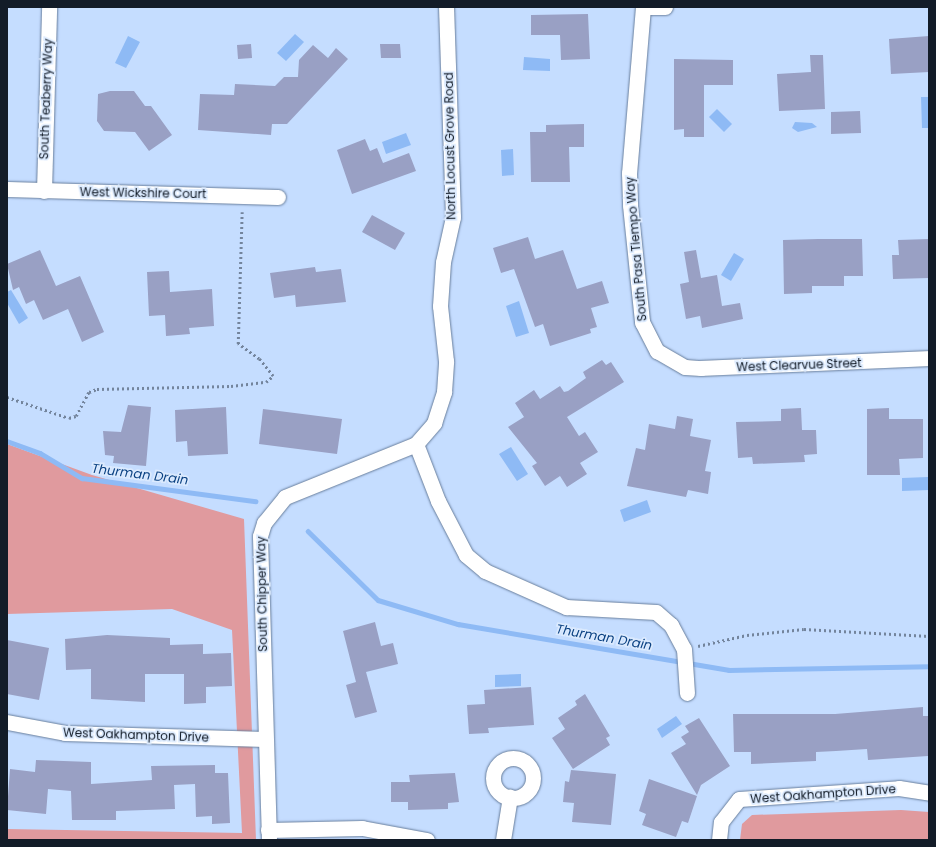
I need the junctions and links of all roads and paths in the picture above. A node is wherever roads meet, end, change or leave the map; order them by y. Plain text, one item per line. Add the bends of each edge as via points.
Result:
1 (49, 7) edge
2 (446, 7) edge
3 (644, 7) edge
4 (665, 7) edge
5 (7, 189) edge
6 (44, 191) junction
7 (278, 197) dead end
8 (242, 212) dead end
9 (929, 358) edge
10 (670, 361) joint
11 (7, 398) edge
12 (416, 444) junction
13 (929, 636) edge
14 (703, 642) dead end
15 (687, 693) dead end
16 (7, 722) edge
17 (265, 739) junction
18 (929, 793) edge
19 (510, 797) dead end
20 (269, 835) edge
21 (427, 840) edge
22 (503, 840) edge
23 (719, 840) edge

1 - 6 street, South Teaberry Way
2 - 12 street, North Locust Grove Road via 453,217 443,262 440,306 446,361 444,392 434,423
3 - 4 street
3 - 10 street, South Pasa Tiempo Way via 629,173 630,205 642,322 648,337
5 - 6 street, West Wickshire Court
6 - 7 street, West Wickshire Court
8 - 11 path via 238,344 259,358 273,376 266,382 231,386 97,390 89,392 76,416 69,418
9 - 10 street, West Clearvue Street via 701,368
12 - 15 street via 438,501 466,555 485,571 566,607 656,612 671,625 684,649
12 - 17 street, South Chipper Way via 285,497 264,523 260,536
13 - 14 path via 836,628
16 - 17 street, West Oakhampton Drive via 65,733
17 - 20 street, South Chipper Way
18 - 23 street, West Oakhampton Drive via 899,788 739,799 721,822
19 - 22 street
20 - 21 street via 362,828

